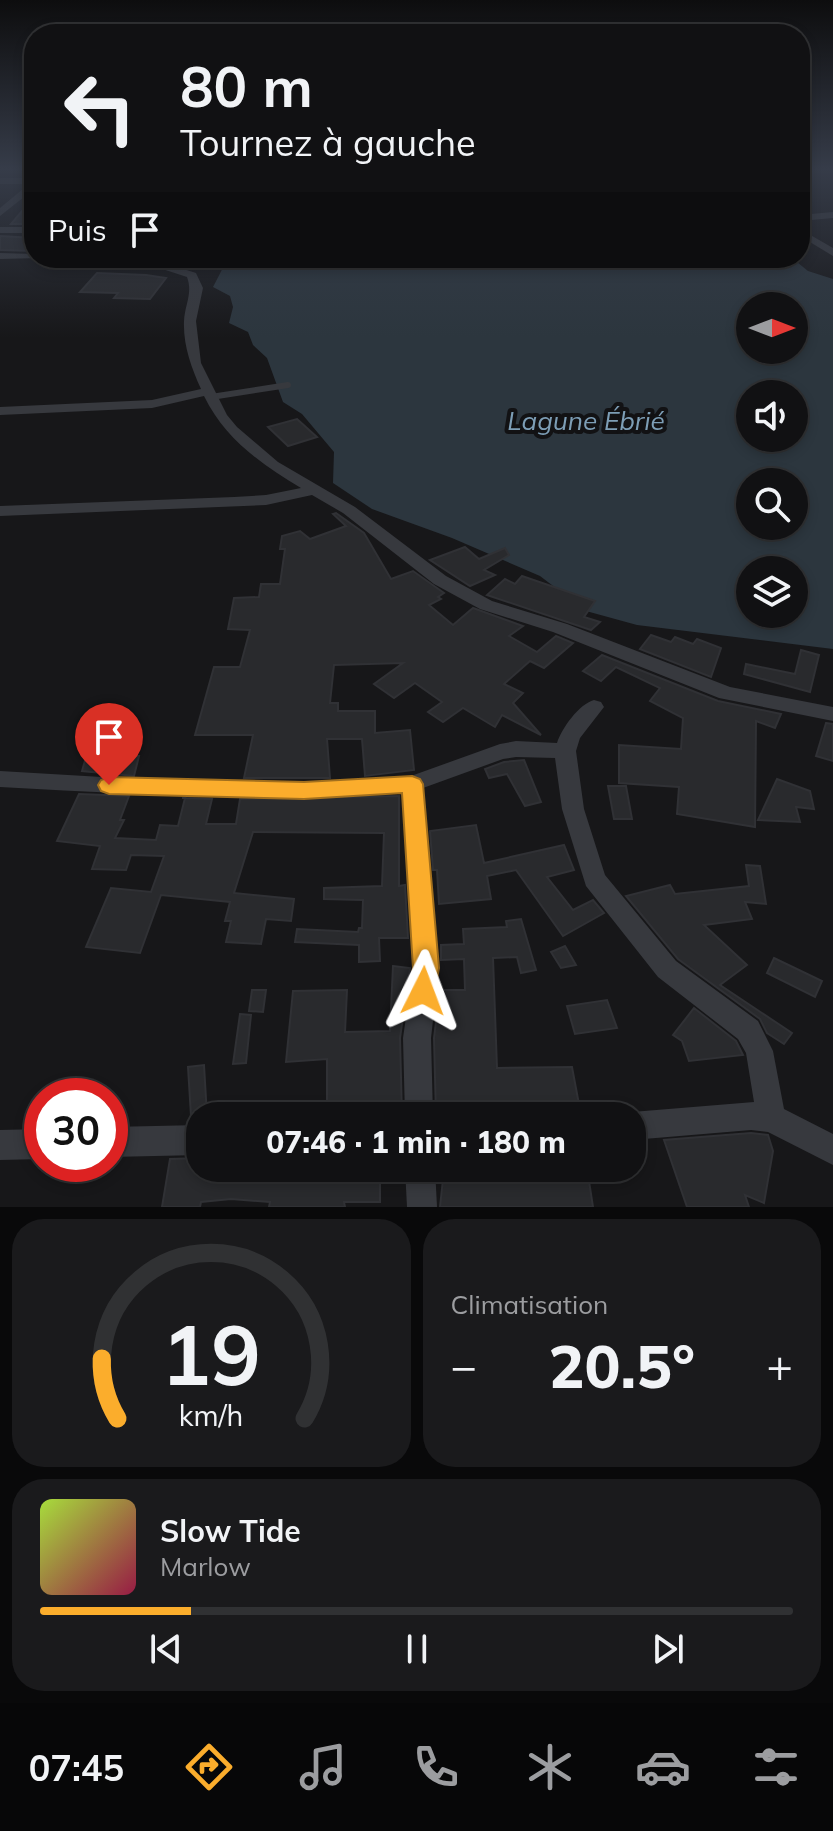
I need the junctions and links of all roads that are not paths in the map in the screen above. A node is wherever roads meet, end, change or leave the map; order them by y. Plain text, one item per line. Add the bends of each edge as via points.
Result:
1 (0, 230) edge
2 (24, 230) edge
3 (810, 238) edge
4 (833, 253) edge
5 (0, 256) edge
6 (24, 257) edge
7 (173, 268) edge
8 (288, 385) dead end
9 (209, 394) junction
10 (0, 411) edge
11 (313, 490) junction
12 (0, 511) edge
13 (594, 707) dead end
14 (833, 714) edge
15 (565, 751) junction
16 (0, 779) edge
17 (412, 784) junction
18 (419, 1102) edge
19 (771, 1118) junction
20 (646, 1125) edge
21 (186, 1140) edge
22 (128, 1142) edge
23 (24, 1144) edge
24 (0, 1145) edge
25 (833, 1150) edge
26 (421, 1182) edge
27 (422, 1207) edge

1 - 2 street
3 - 4 street
5 - 6 street
7 - 9 street via 192,275 197,288 190,334
8 - 9 lane
9 - 10 street via 152,404
9 - 11 street via 246,443
11 - 12 street via 266,500
11 - 14 street via 349,510 440,580 486,605 726,693
13 - 15 street via 570,736
15 - 17 street via 500,752
15 - 19 street via 573,809 594,879 667,969 748,1030 759,1051
16 - 17 street via 304,790
17 - 18 street via 426,968 417,1038
19 - 20 street
19 - 25 street
21 - 22 street
23 - 24 street
26 - 27 street

